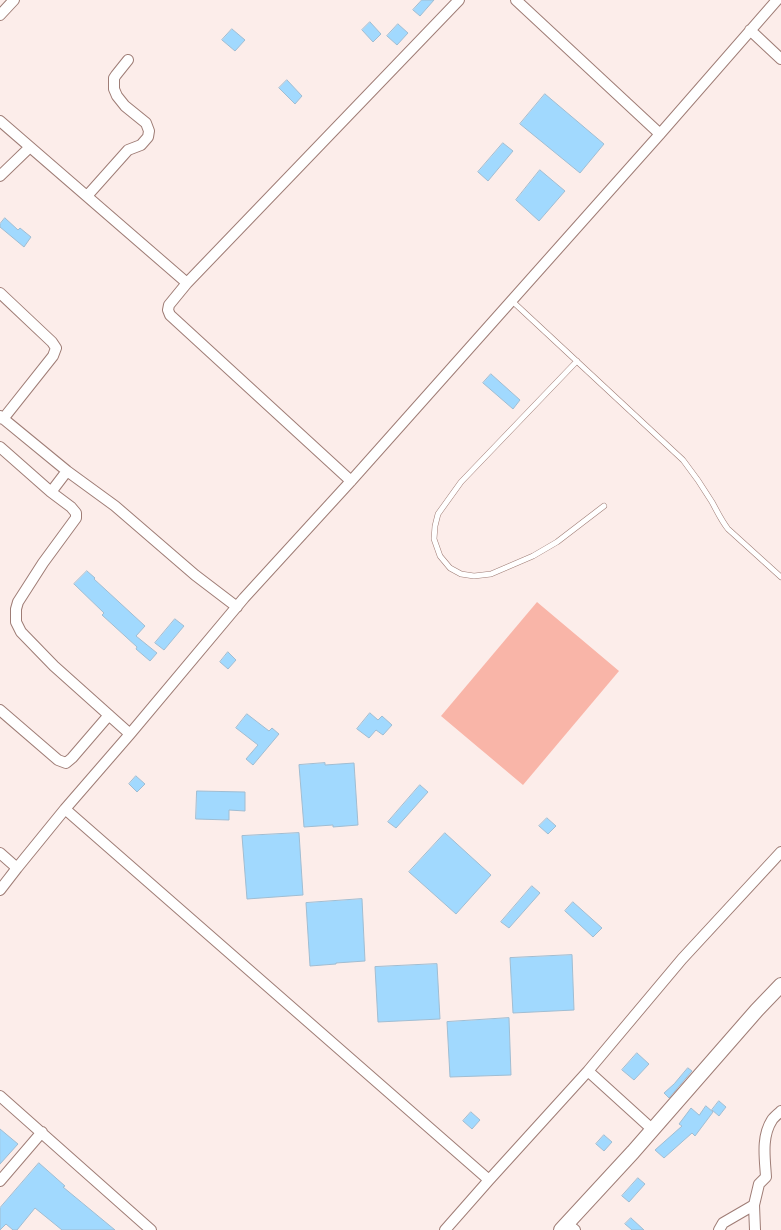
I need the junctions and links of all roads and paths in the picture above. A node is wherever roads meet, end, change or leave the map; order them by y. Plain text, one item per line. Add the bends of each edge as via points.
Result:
1 (14, 0) edge
2 (459, 0) edge
3 (516, 0) edge
4 (777, 0) edge
5 (0, 15) edge
6 (750, 30) junction
7 (781, 59) edge
8 (128, 60) dead end
9 (0, 121) edge
10 (660, 134) junction
11 (30, 146) junction
12 (0, 176) edge
13 (87, 196) junction
14 (187, 283) junction
15 (0, 293) edge
16 (511, 300) junction
17 (577, 361) junction
18 (1, 418) edge
19 (0, 447) edge
20 (67, 471) junction
21 (351, 481) junction
22 (51, 492) junction
23 (604, 506) dead end
24 (781, 577) edge
25 (237, 607) junction
26 (0, 710) edge
27 (109, 715) junction
28 (130, 734) junction
29 (65, 808) junction
30 (781, 852) edge
31 (0, 853) edge
32 (17, 868) junction
33 (2, 885) edge
34 (781, 985) edge
35 (588, 1071) junction
36 (0, 1096) edge
37 (781, 1111) edge
38 (772, 1120) junction
39 (781, 1126) edge
40 (652, 1130) junction
41 (42, 1132) junction
42 (489, 1180) junction
43 (0, 1181) edge
44 (754, 1205) junction
45 (567, 1228) edge
46 (151, 1230) edge
47 (446, 1230) edge
48 (719, 1230) edge
49 (754, 1230) edge

1 - 5 street
2 - 14 street
3 - 10 street
4 - 6 street
6 - 7 street
6 - 10 street
8 - 13 street via 114,78 114,89 125,106 146,123 148,137 141,144 128,150
9 - 11 street
10 - 16 street
11 - 12 street
11 - 13 street
13 - 14 street
14 - 21 street via 169,305 170,315
15 - 18 street via 56,348 53,356
16 - 17 lane
16 - 21 street
17 - 23 lane via 461,482 438,514 434,538 440,556 450,568 461,574 474,576 491,574 533,556 557,542
17 - 24 lane via 683,460 696,476 728,529
18 - 20 street
19 - 22 street
20 - 22 street
20 - 25 street via 115,506 195,575
21 - 25 street
22 - 27 street via 71,507 76,513 76,518 18,602 16,622 21,632 54,666
25 - 28 street
26 - 27 street via 58,760 66,763
27 - 28 street
28 - 29 street
29 - 32 street
29 - 42 street
30 - 35 street via 682,959
31 - 32 street
32 - 33 street
34 - 40 street
35 - 40 street
35 - 42 street
36 - 41 street
37 - 38 street
38 - 39 street
38 - 44 street via 764,1150 766,1177 759,1184
40 - 45 street
41 - 43 street
41 - 46 street
42 - 47 street
44 - 48 street via 723,1223
44 - 49 street

